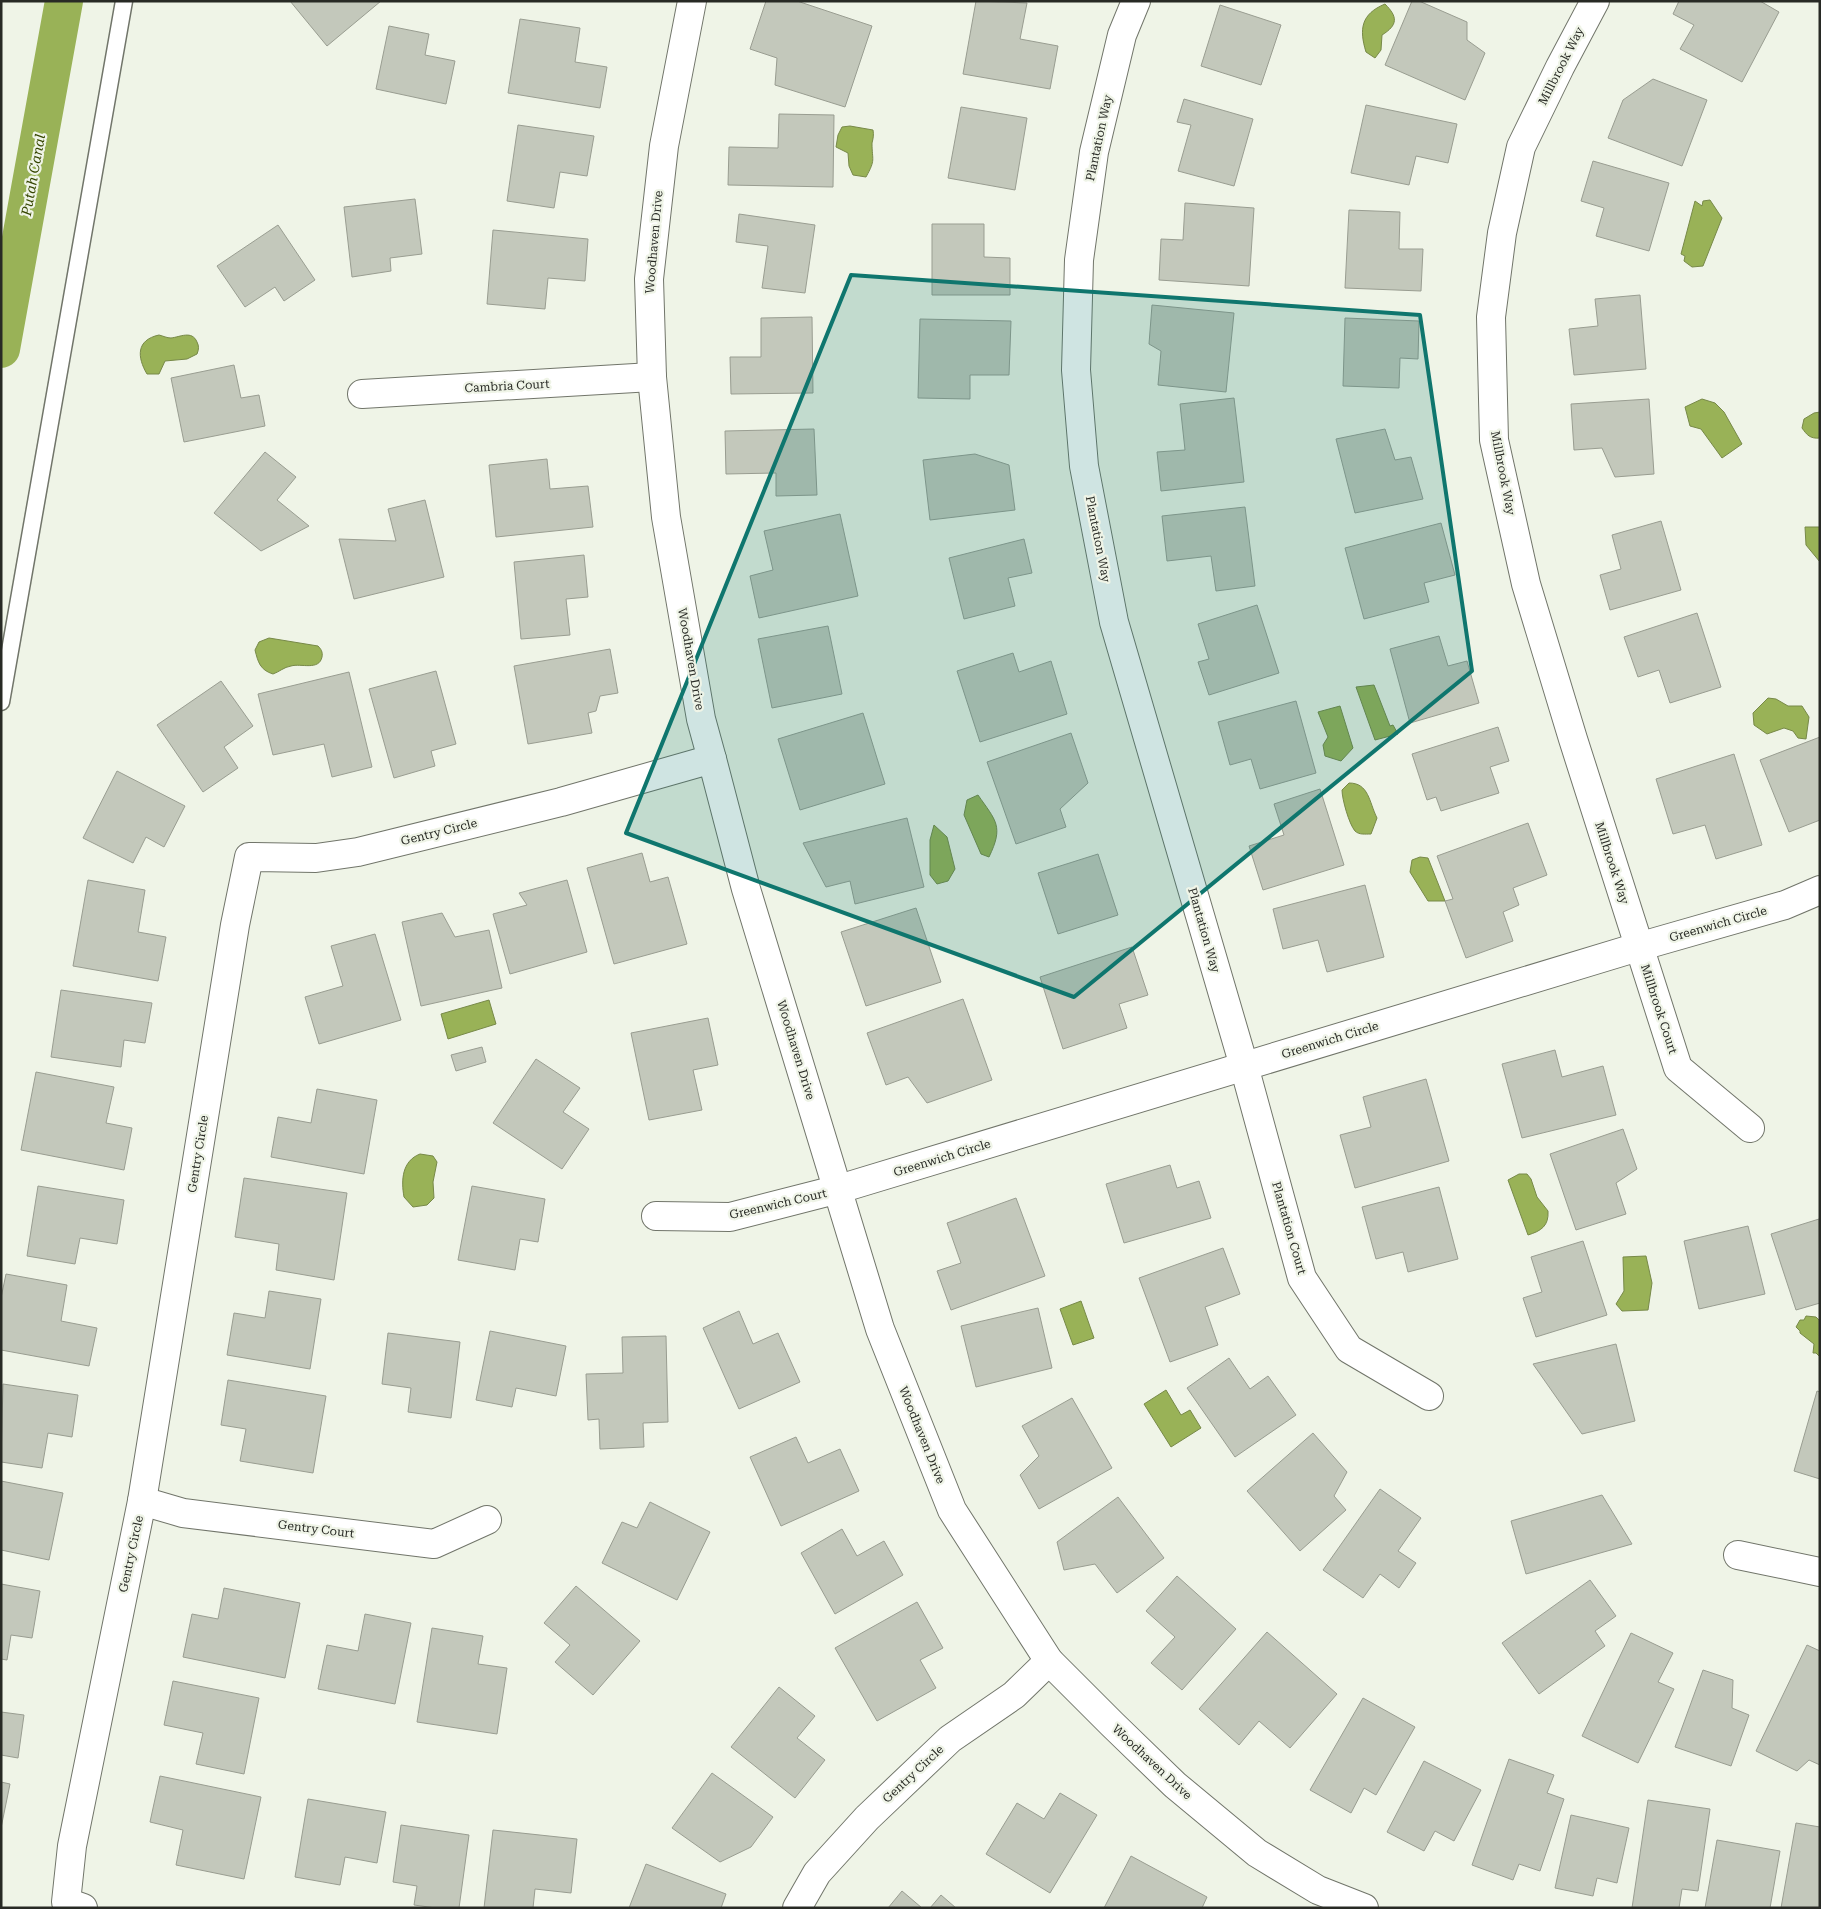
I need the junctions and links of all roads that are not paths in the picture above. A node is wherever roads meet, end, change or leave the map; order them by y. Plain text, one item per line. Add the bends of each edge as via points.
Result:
1 (124, 1) edge
2 (692, 1) edge
3 (1136, 1) edge
4 (1595, 1) edge
5 (652, 377) junction
6 (362, 394) dead end
7 (1, 702) edge
8 (712, 759) junction
9 (1820, 890) edge
10 (1638, 947) junction
11 (1244, 1066) junction
12 (1750, 1128) dead end
13 (839, 1189) junction
14 (656, 1216) dead end
15 (1429, 1396) dead end
16 (142, 1501) junction
17 (487, 1520) dead end
18 (1738, 1555) dead end
19 (1820, 1572) edge
20 (1049, 1660) junction
21 (1313, 1899) edge
22 (83, 1908) edge
23 (797, 1908) edge
24 (1364, 1908) edge

1 - 7 lane
2 - 5 street, Woodhaven Drive via 664,146 649,278
3 - 11 street, Plantation Way via 1122,35 1094,152 1079,260 1076,370 1084,466 1114,622
4 - 10 street, Millbrook Way via 1521,146 1502,233 1492,317 1494,440 1526,584
5 - 6 street, Cambria Court
5 - 8 street, Woodhaven Drive via 666,517 701,719
8 - 13 street, Woodhaven Drive via 746,888
8 - 16 street, Gentry Circle via 561,802 358,852 316,858 249,857
9 - 10 street, Greenwich Circle via 1785,905
10 - 11 street, Greenwich Circle
10 - 12 street, Millbrook Court via 1678,1068
11 - 13 street, Greenwich Circle
11 - 15 street, Plantation Court via 1302,1278 1350,1349
13 - 14 street, Greenwich Court via 730,1216
13 - 20 street, Woodhaven Drive via 880,1329 952,1510
16 - 17 street, Gentry Court via 183,1513 434,1544
16 - 22 street, Gentry Circle via 72,1846 66,1902
18 - 19 street
20 - 21 street, Woodhaven Drive via 1175,1785
20 - 23 street, Gentry Circle via 1014,1695 950,1739 867,1818 817,1873
21 - 24 street, Woodhaven Drive

